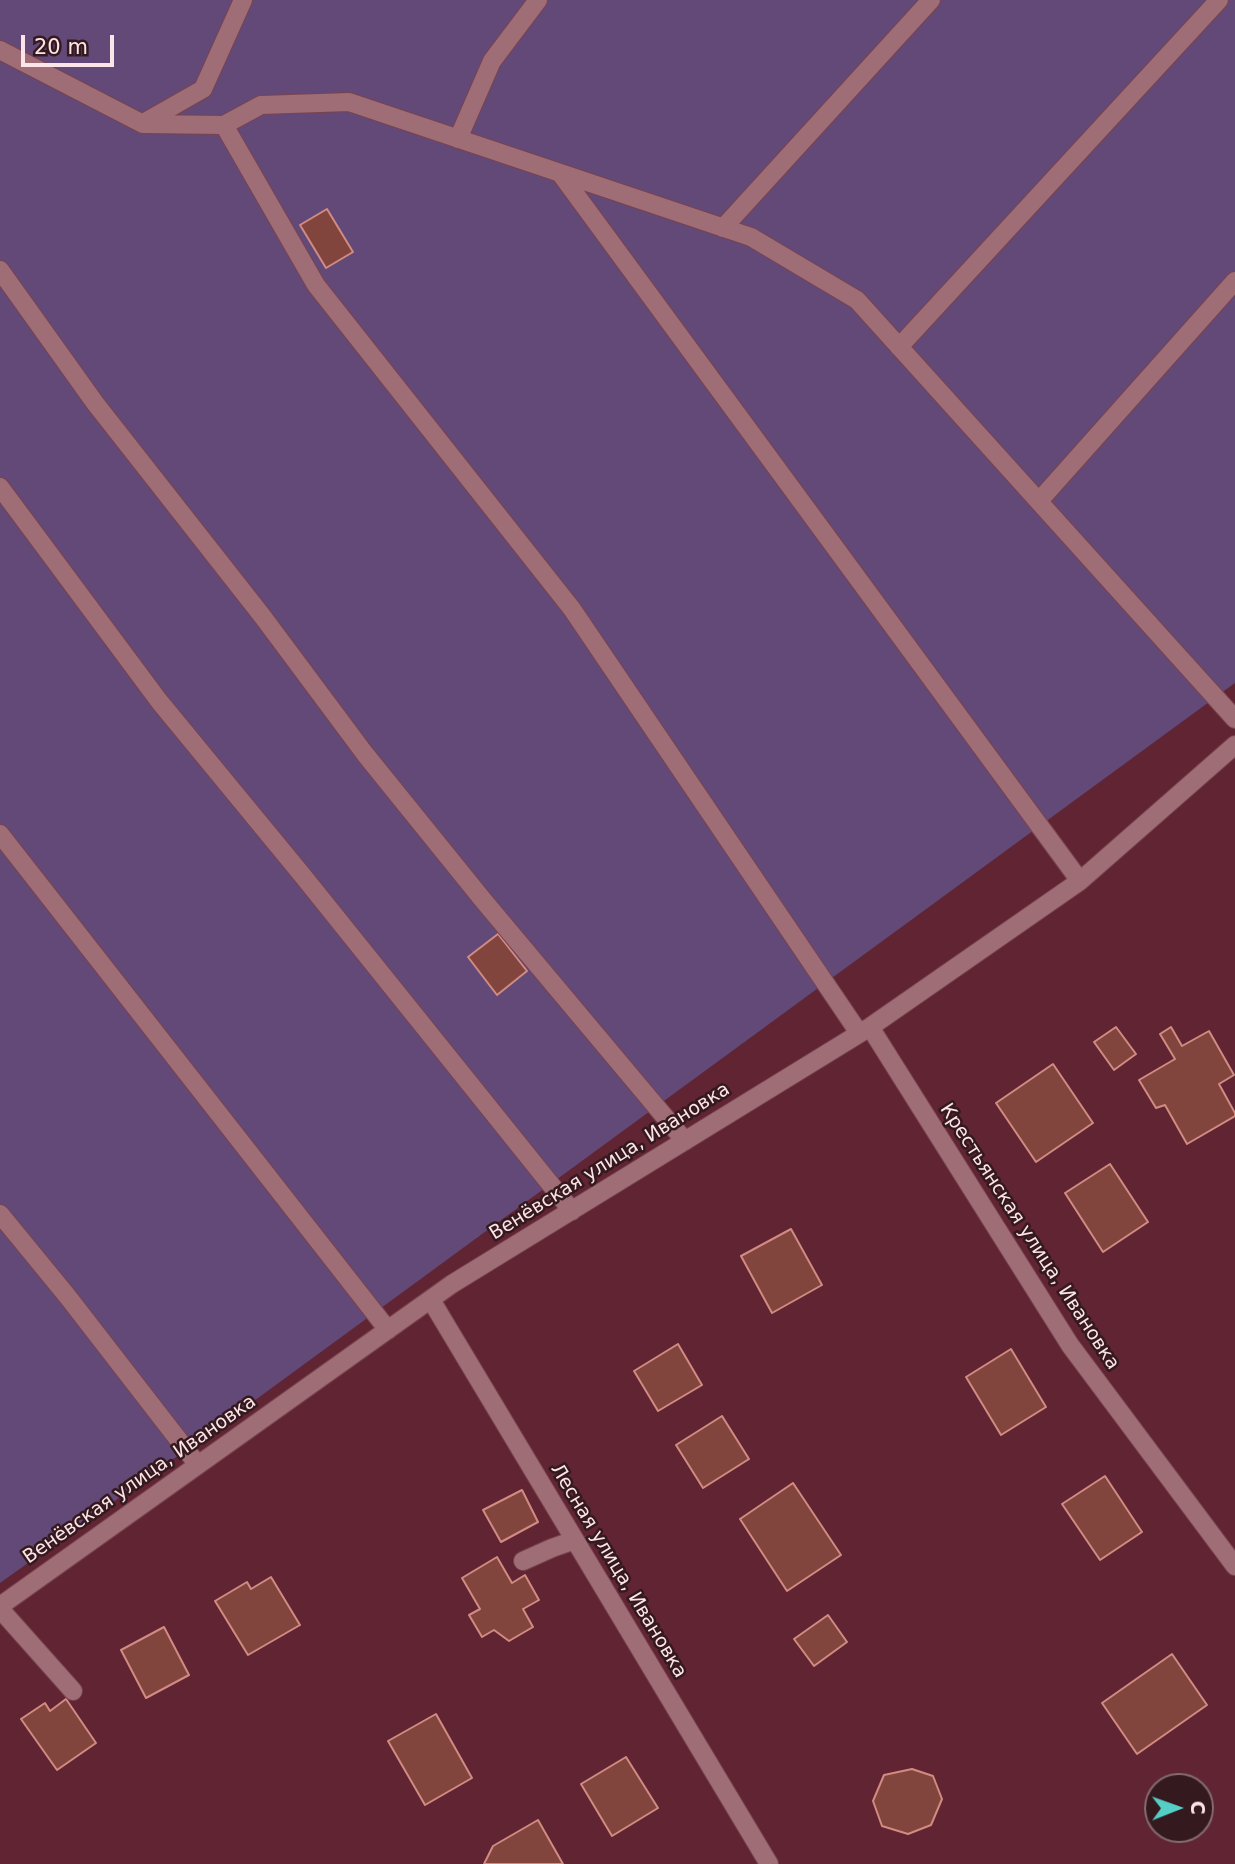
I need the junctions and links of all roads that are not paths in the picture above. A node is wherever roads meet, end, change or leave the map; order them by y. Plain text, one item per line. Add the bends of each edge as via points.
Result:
1 (243, 0) edge
2 (538, 0) edge
3 (931, 0) edge
4 (1219, 0) edge
5 (0, 50) edge
6 (142, 124) junction
7 (224, 125) junction
8 (458, 139) junction
9 (560, 173) junction
10 (723, 228) junction
11 (0, 270) edge
12 (1235, 281) edge
13 (899, 347) junction
14 (0, 487) edge
15 (1039, 501) junction
16 (1235, 719) edge
17 (1235, 745) edge
18 (0, 834) edge
19 (1080, 881) junction
20 (864, 1030) junction
21 (685, 1141) junction
22 (572, 1211) junction
23 (0, 1214) edge
24 (431, 1300) junction
25 (388, 1330) junction
26 (198, 1465) junction
27 (575, 1540) junction
28 (523, 1561) dead end
29 (1235, 1566) edge
30 (0, 1607) edge
31 (73, 1690) dead end
32 (763, 1862) edge

1 - 6 street via 203,89
2 - 8 street via 492,61
3 - 10 street
4 - 13 street
5 - 6 street
6 - 7 street
7 - 8 street via 261,105 349,102
7 - 20 street, Крестьянская улица, Ивановка via 316,285 572,609
8 - 9 street
9 - 10 street
9 - 19 street
10 - 13 street via 751,237 858,300
11 - 21 street via 95,403 365,754
12 - 15 street
13 - 15 street
14 - 22 street via 159,701
15 - 16 street
17 - 19 street, Венёвская улица, Ивановка
18 - 25 street
19 - 20 street, Венёвская улица, Ивановка
20 - 21 street, Венёвская улица, Ивановка
20 - 29 street, Крестьянская улица, Ивановка via 1070,1345
21 - 22 street, Венёвская улица, Ивановка
22 - 24 street, Венёвская улица, Ивановка
23 - 26 street
24 - 25 street, Венёвская улица, Ивановка
24 - 27 street, Лесная улица, Ивановка
25 - 26 street, Венёвская улица, Ивановка
26 - 30 street, Венёвская улица, Ивановка
27 - 28 street
27 - 32 street, Лесная улица, Ивановка
30 - 31 street

